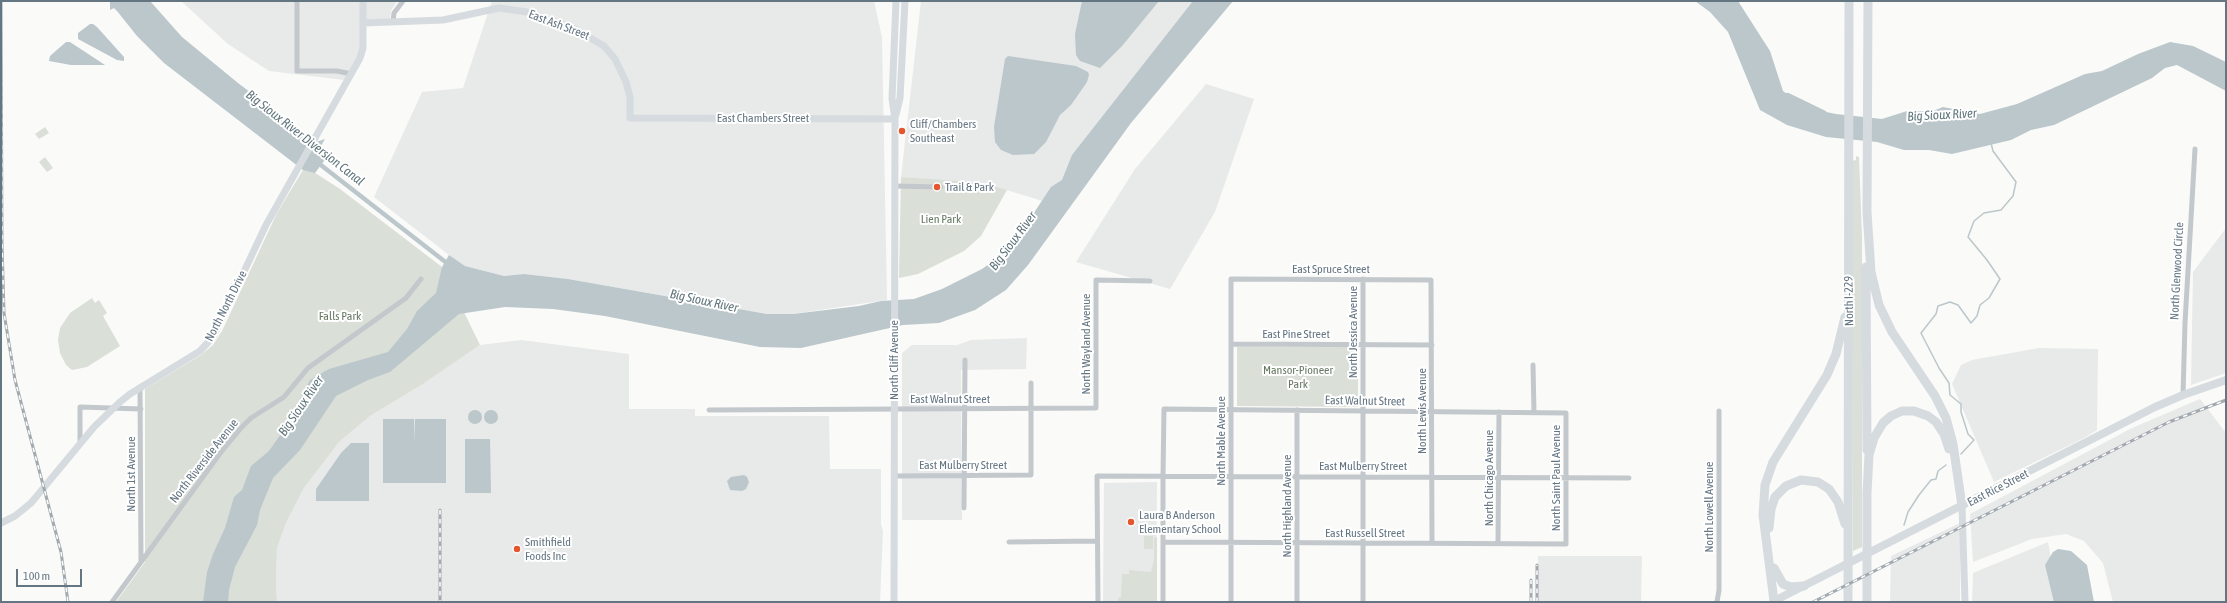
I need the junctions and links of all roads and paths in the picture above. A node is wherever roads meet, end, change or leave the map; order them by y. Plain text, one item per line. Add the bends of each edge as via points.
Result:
1 (297, 1) edge
2 (363, 1) edge
3 (403, 1) edge
4 (896, 1) edge
5 (905, 1) edge
6 (1849, 1) edge
7 (1868, 1) edge
8 (393, 22) junction
9 (363, 23) junction
10 (352, 74) junction
11 (630, 118) joint
12 (895, 119) junction
13 (2195, 149) dead end
14 (895, 186) junction
15 (941, 187) dead end
16 (1867, 212) junction
17 (1848, 264) junction
18 (421, 279) dead end
19 (1231, 279) joint
20 (1363, 279) junction
21 (1431, 280) joint
22 (1150, 281) dead end
23 (1231, 344) junction
24 (1364, 344) junction
25 (1432, 345) junction
26 (965, 360) dead end
27 (1533, 365) dead end
28 (2226, 380) edge
29 (1031, 383) dead end
30 (140, 388) junction
31 (2183, 395) junction
32 (113, 408) junction
33 (1096, 408) joint
34 (141, 409) junction
35 (894, 409) junction
36 (965, 409) junction
37 (1031, 409) junction
38 (1231, 409) junction
39 (709, 410) dead end
40 (1297, 410) junction
41 (1364, 411) junction
42 (1432, 411) junction
43 (1719, 411) dead end
44 (1499, 412) junction
45 (1534, 413) junction
46 (1566, 413) joint
47 (80, 444) junction
48 (964, 475) junction
49 (895, 476) junction
50 (1163, 476) junction
51 (1364, 476) junction
52 (1432, 476) junction
53 (1231, 477) junction
54 (1297, 477) junction
55 (1499, 478) junction
56 (1566, 478) junction
57 (1629, 478) dead end
58 (1867, 493) junction
59 (1962, 506) junction
60 (964, 508) dead end
61 (1, 523) edge
62 (1097, 541) junction
63 (1849, 541) junction
64 (1009, 542) dead end
65 (1164, 542) junction
66 (1230, 542) junction
67 (1297, 542) junction
68 (1363, 543) junction
69 (1432, 543) junction
70 (1498, 543) junction
71 (1566, 544) joint
72 (141, 561) junction
73 (1774, 568) junction
74 (1804, 586) junction
75 (1867, 598) edge
76 (1775, 601) edge
77 (112, 602) edge
78 (894, 602) edge
79 (1098, 602) edge
80 (1163, 602) edge
81 (1231, 602) edge
82 (1297, 602) edge
83 (1363, 602) edge
84 (1718, 602) edge
85 (1848, 602) edge
86 (1965, 602) edge

1 - 10 street via 297,70
2 - 9 main road, North North Drive
3 - 8 street via 394,13
4 - 12 main road, North Cliff Avenue via 892,99
5 - 12 main road, North Cliff Avenue via 900,98
6 - 17 highway, North I-229
7 - 16 highway
8 - 9 main road, East Ash Street
8 - 11 main road, East Ash Street via 443,20 485,10 506,9 527,12 575,29 597,40 615,59 626,82
9 - 10 main road, North North Drive via 362,53
10 - 30 main road, North North Drive via 266,224 213,337 200,351
11 - 12 main road, East Chambers Street
12 - 14 main road, North Cliff Avenue
13 - 31 street, North Glenwood Circle via 2184,323
14 - 15 street
14 - 35 main road, North Cliff Avenue
16 - 58 highway, North I-229
16 - 59 highway via 1871,272 1879,305 1900,346 1935,396 1946,418 1953,444
17 - 63 highway, North I-229
17 - 76 highway via 1846,311 1836,354 1822,385 1773,462 1765,485 1764,522
18 - 72 street, North Riverside Avenue via 406,298 308,368 279,402 251,418 221,452
19 - 20 street, East Spruce Street
19 - 23 street, North Mable Avenue
20 - 21 street, East Spruce Street
20 - 24 street, North Jessica Avenue
21 - 25 street, North Lewis Avenue
22 - 33 street, North Wayland Avenue via 1096,280
23 - 24 street, East Pine Street
23 - 38 street, North Mable Avenue
24 - 25 street, East Pine Street
24 - 41 street, North Jessica Avenue
25 - 42 street, North Lewis Avenue
26 - 36 street
27 - 45 street
28 - 31 main road, East Rice Street
29 - 37 street
30 - 32 main road, North North Drive
30 - 34 street, North 1st Avenue
31 - 59 main road, East Rice Street via 2154,407
32 - 34 street
32 - 47 main road, North North Drive
32 - 47 street via 80,407
33 - 37 street, East Walnut Street
34 - 72 street, North 1st Avenue
35 - 36 street, East Walnut Street
35 - 39 street, East Walnut Street
35 - 49 main road, North Cliff Avenue
36 - 37 street, East Walnut Street
36 - 48 street
37 - 48 street, East Mulberry Street via 1031,475
38 - 40 street, East Walnut Street
38 - 50 street, East Walnut Street via 1164,409
38 - 53 street, North Mable Avenue
40 - 41 street, East Walnut Street
40 - 54 street, North Highland Avenue
41 - 42 street, East Walnut Street
41 - 51 street, North Jessica Avenue
42 - 44 street, East Walnut Street
42 - 52 street, North Lewis Avenue
43 - 84 street, North Lowell Avenue
44 - 45 street, East Walnut Street
44 - 55 street, North Chicago Avenue
45 - 46 street, East Walnut Street
46 - 56 street, North Saint Paul Avenue
47 - 61 main road, North North Drive via 31,504
48 - 49 street, East Mulberry Street
48 - 60 street
49 - 78 main road, North Cliff Avenue
50 - 53 street, East Mulberry Street
50 - 62 street, East Mulberry Street via 1098,476
50 - 65 street
51 - 52 street, East Mulberry Street
51 - 54 street, East Mulberry Street
51 - 68 street, North Jessica Avenue
52 - 55 street, East Mulberry Street
52 - 69 street, North Lewis Avenue
53 - 54 street, East Mulberry Street
53 - 66 street, North Mable Avenue
54 - 67 street, North Highland Avenue
55 - 56 street, East Mulberry Street
55 - 70 street, North Chicago Avenue
56 - 57 street, East Mulberry Street
56 - 71 street, North Saint Paul Avenue
58 - 59 highway via 1870,450 1879,428 1894,414 1914,410 1933,419 1944,434 1950,451 1955,490
58 - 75 highway
59 - 74 main road, East Rice Street
59 - 86 main road
62 - 64 street
62 - 79 street
63 - 73 highway via 1842,511 1829,489 1818,482 1796,482 1780,492 1771,509 1769,526
63 - 85 highway, North I-229
65 - 66 street, East Russell Street
65 - 80 street
66 - 67 street, East Russell Street
66 - 81 street, North Mable Avenue
67 - 68 street, East Russell Street
67 - 82 street, North Highland Avenue
68 - 69 street, East Russell Street
68 - 83 street, North Jessica Avenue
69 - 70 street, East Russell Street
70 - 71 street, East Russell Street
72 - 77 street, North Riverside Avenue
73 - 74 highway via 1783,584 1791,587
73 - 76 highway
74 - 76 main road, East Rice Street

